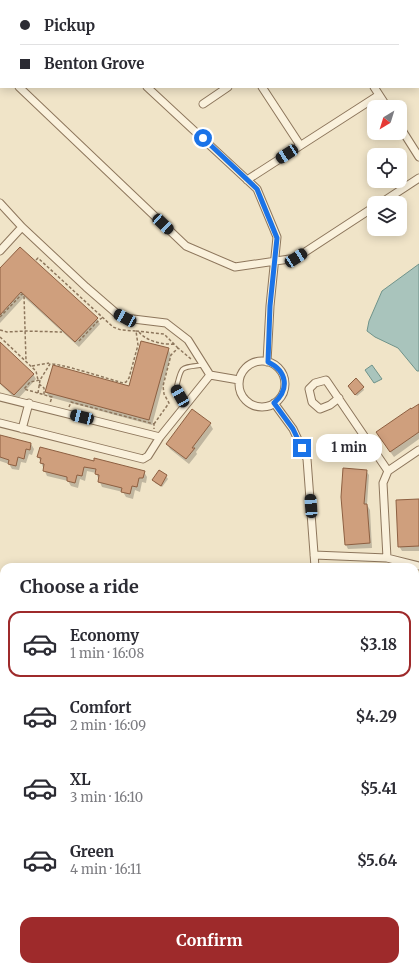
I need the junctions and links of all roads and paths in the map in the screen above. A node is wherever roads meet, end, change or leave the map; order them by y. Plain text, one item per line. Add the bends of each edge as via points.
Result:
1 (19, 88) edge
2 (148, 88) edge
3 (227, 88) edge
4 (263, 88) edge
5 (375, 88) edge
6 (379, 95) junction
7 (382, 100) edge
8 (203, 104) dead end
9 (407, 138) edge
10 (300, 145) junction
11 (419, 156) edge
12 (419, 178) edge
13 (247, 180) junction
14 (392, 196) edge
15 (0, 204) edge
16 (367, 212) edge
17 (22, 227) junction
18 (1, 248) edge
19 (36, 260) dead end
20 (274, 261) junction
21 (0, 317) edge
22 (102, 318) junction
23 (0, 330) edge
24 (25, 331) junction
25 (62, 332) dead end
26 (137, 332) junction
27 (0, 337) edge
28 (78, 341) dead end
29 (174, 344) junction
30 (178, 348) junction
31 (26, 361) junction
32 (268, 362) junction
33 (51, 363) junction
34 (203, 365) junction
35 (31, 366) junction
36 (194, 366) junction
37 (210, 375) junction
38 (39, 380) junction
39 (239, 380) junction
40 (39, 384) junction
41 (38, 393) junction
42 (44, 394) junction
43 (0, 397) edge
44 (339, 398) junction
45 (188, 402) junction
46 (29, 403) junction
47 (274, 403) junction
48 (49, 408) junction
49 (67, 413) junction
50 (0, 423) edge
51 (154, 424) junction
52 (22, 429) junction
53 (157, 436) junction
54 (419, 450) edge
55 (388, 471) junction
56 (314, 555) junction
57 (387, 558) junction
58 (315, 563) edge
59 (407, 563) edge

1 - 20 street via 186,246 235,267
2 - 13 street
3 - 8 street
4 - 10 street
5 - 6 street
6 - 7 street
6 - 10 street
9 - 11 street
10 - 13 street
12 - 14 street
13 - 20 street via 257,189 277,238
15 - 17 street
16 - 20 street via 296,258
17 - 18 street
17 - 34 street via 116,313 125,318 166,323 188,340
19 - 22 path via 38,258
20 - 32 street
21 - 24 path via 22,294
22 - 26 path via 117,329
22 - 28 path
23 - 24 path
24 - 25 path
24 - 31 path
26 - 29 path via 147,338
26 - 29 path via 164,334
26 - 33 path via 138,344 126,382
27 - 31 path
29 - 30 path
30 - 36 path via 192,360
30 - 51 path via 171,355 163,386 169,402
31 - 35 path
32 - 39 street via 260,361 246,367
32 - 47 street via 280,370 285,384 280,398
33 - 35 path
33 - 38 path
34 - 36 lane
34 - 37 street
35 - 38 path
36 - 45 lane via 186,366 181,370 176,389
37 - 39 street
37 - 45 street
38 - 40 path
38 - 41 path via 30,382 24,389
39 - 47 street via 242,395 252,405 260,407
40 - 41 path
40 - 42 path via 44,388
41 - 42 path
42 - 48 path via 52,397
43 - 46 street
44 - 44 street via 326,380 315,383 309,389 312,402 320,409
44 - 55 street
45 - 53 street
46 - 48 street
46 - 52 street
47 - 56 street via 293,429 307,458
48 - 49 street
49 - 51 path via 71,402
49 - 53 street
50 - 52 street
51 - 53 path
52 - 53 street via 143,459 148,456
54 - 55 street
55 - 57 street via 383,483
56 - 57 street
56 - 58 street
57 - 59 street

